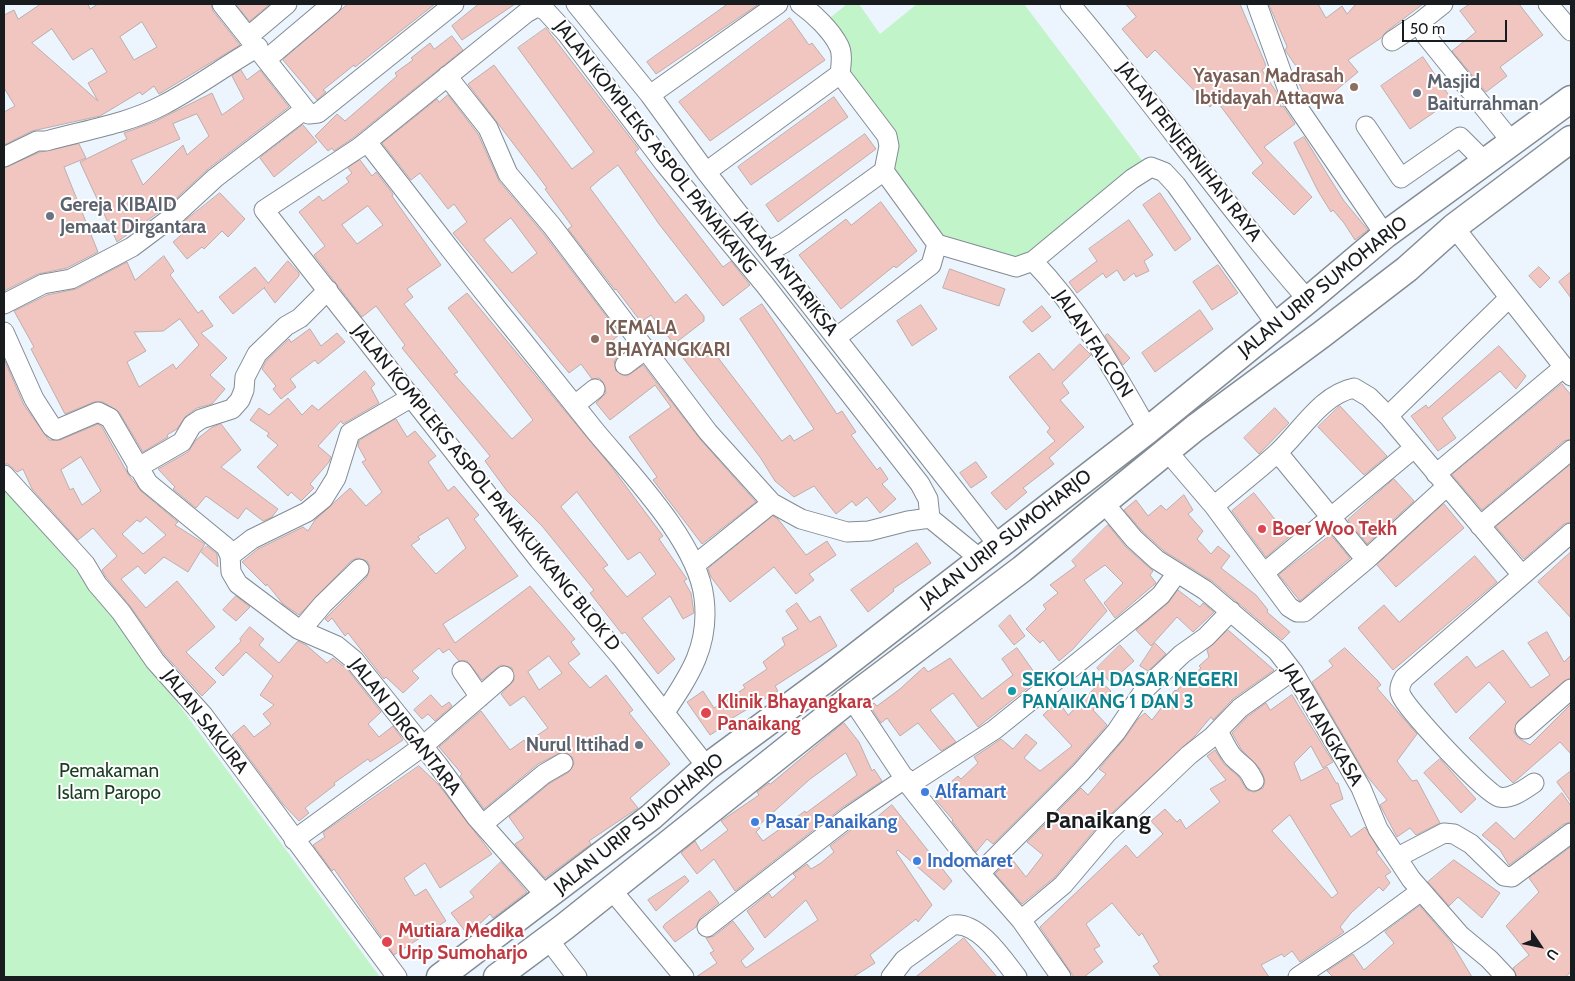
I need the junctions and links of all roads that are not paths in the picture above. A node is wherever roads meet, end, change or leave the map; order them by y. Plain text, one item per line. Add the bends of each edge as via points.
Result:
1 (222, 4) edge
2 (287, 4) edge
3 (332, 4) edge
4 (454, 4) edge
5 (576, 4) edge
6 (778, 4) edge
7 (800, 4) edge
8 (1070, 4) edge
9 (1257, 4) edge
10 (1443, 4) edge
11 (1548, 4) edge
12 (1419, 23) junction
13 (1571, 31) edge
14 (1392, 41) dead end
15 (258, 47) junction
16 (840, 74) junction
17 (447, 76) junction
18 (650, 95) junction
19 (1571, 99) edge
20 (304, 110) junction
21 (1366, 126) dead end
22 (1571, 140) edge
23 (367, 142) junction
24 (1512, 142) junction
25 (4, 157) edge
26 (1485, 162) junction
27 (884, 171) junction
28 (706, 172) junction
29 (1434, 201) junction
30 (264, 210) joint
31 (1454, 227) junction
32 (1385, 235) junction
33 (936, 244) junction
34 (769, 251) junction
35 (1033, 261) junction
36 (328, 290) junction
37 (1508, 299) junction
38 (1308, 300) junction
39 (4, 304) edge
40 (1276, 324) junction
41 (4, 332) edge
42 (837, 337) junction
43 (646, 349) junction
44 (625, 365) dead end
45 (1568, 372) edge
46 (595, 389) dead end
47 (412, 398) junction
48 (575, 405) junction
49 (1388, 416) junction
50 (1148, 430) junction
51 (1414, 448) junction
52 (1571, 450) edge
53 (1167, 451) junction
54 (1278, 453) junction
55 (137, 468) junction
56 (4, 475) edge
57 (1441, 480) junction
58 (772, 503) junction
59 (1104, 503) junction
60 (1214, 506) junction
61 (930, 518) junction
62 (1331, 518) junction
63 (1480, 526) junction
64 (1571, 533) edge
65 (989, 552) junction
66 (230, 556) junction
67 (1366, 560) junction
68 (696, 564) junction
69 (359, 569) dead end
70 (1177, 573) junction
71 (1264, 573) junction
72 (1522, 575) junction
73 (1231, 611) junction
74 (301, 630) junction
75 (462, 671) dead end
76 (1292, 671) junction
77 (504, 676) dead end
78 (1571, 689) edge
79 (480, 697) junction
80 (851, 698) junction
81 (665, 712) junction
82 (1525, 730) dead end
83 (1218, 731) junction
84 (423, 746) junction
85 (563, 763) dead end
86 (707, 767) junction
87 (907, 782) junction
88 (1254, 782) dead end
89 (1534, 783) dead end
90 (483, 824) junction
91 (1571, 832) edge
92 (294, 840) junction
93 (1398, 857) junction
94 (981, 872) junction
95 (610, 888) junction
96 (1421, 891) junction
97 (548, 897) junction
98 (1021, 920) junction
99 (707, 927) dead end
100 (548, 939) junction
101 (397, 977) edge
102 (440, 977) edge
103 (497, 977) edge
104 (576, 977) edge
105 (684, 977) edge
106 (891, 977) edge
107 (1017, 977) edge
108 (1061, 977) edge
109 (1298, 977) edge
110 (1506, 977) edge

1 - 15 street
2 - 15 street
3 - 15 street
4 - 20 street via 318,113 309,114
5 - 18 street, JALAN ANTARIKSA
6 - 18 street
7 - 16 street via 812,12 839,46 842,59
8 - 38 street, JALAN PENJERNIHAN RAYA via 1112,53 1267,254
9 - 32 street via 1290,96
10 - 12 street
11 - 13 street
12 - 14 street
12 - 24 street
15 - 20 street
15 - 25 street via 164,105 135,118 37,141
16 - 27 street via 887,136 889,146
16 - 28 street
17 - 23 street, JALAN KOMPLEKS ASPOL PANAIKANG
17 - 43 street via 488,128 508,174
17 - 61 street, JALAN KOMPLEKS ASPOL PANAIKANG via 526,13 537,7 545,10 920,484 928,499
18 - 28 street, JALAN ANTARIKSA
19 - 24 highway, JALAN URIP SUMOHARJO
20 - 39 street via 132,247 71,279 44,284
21 - 26 street via 1401,178 1460,137
22 - 31 highway, JALAN URIP SUMOHARJO
23 - 30 street, JALAN KOMPLEKS ASPOL PANAIKANG
23 - 48 street
24 - 26 highway, JALAN URIP SUMOHARJO
26 - 29 highway, JALAN URIP SUMOHARJO
27 - 33 street
27 - 34 street
28 - 34 street, JALAN ANTARIKSA
29 - 31 highway
29 - 32 highway, JALAN URIP SUMOHARJO
30 - 36 street, JALAN KOMPLEKS ASPOL PANAKUKKANG BLOK D
31 - 37 street
31 - 53 highway, JALAN URIP SUMOHARJO via 1392,281
32 - 38 highway, JALAN URIP SUMOHARJO
33 - 35 street via 1016,267
33 - 42 street via 931,266
34 - 42 street, JALAN ANTARIKSA
35 - 40 street via 1151,167 1164,172 1176,185
35 - 50 street, JALAN FALCON via 1072,306
36 - 47 street, JALAN KOMPLEKS ASPOL PANAKUKKANG BLOK D
36 - 55 street via 257,354 245,377 240,400 232,409 201,419 192,425 182,442
37 - 45 street
37 - 49 street
38 - 40 highway, JALAN URIP SUMOHARJO
40 - 50 highway, JALAN URIP SUMOHARJO
41 - 55 street, JALAN DIRGANTARA via 34,399 52,427 63,429 92,413 104,414 110,418
42 - 65 street, JALAN ANTARIKSA
43 - 44 street
43 - 58 street via 708,432
45 - 57 street
46 - 48 street
47 - 66 street via 350,433 336,478 316,505 271,528
47 - 81 street, JALAN KOMPLEKS ASPOL PANAKUKKANG BLOK D via 539,560
48 - 68 street via 684,543
49 - 51 street
49 - 54 street via 1369,397 1354,388 1341,391
50 - 53 highway
50 - 65 highway, JALAN URIP SUMOHARJO
51 - 57 street
51 - 62 street
52 - 63 street
53 - 59 highway, JALAN URIP SUMOHARJO
53 - 60 street
54 - 60 street
54 - 62 street
55 - 66 street, JALAN DIRGANTARA via 156,491 222,543
56 - 92 street, JALAN SAKURA via 85,564 155,660 203,715
57 - 63 street
57 - 67 street
58 - 61 street via 801,520 847,532 869,531
58 - 68 street
59 - 70 street, JALAN ANGKASA via 1134,540
59 - 80 highway, JALAN URIP SUMOHARJO
60 - 71 street
61 - 65 street
62 - 67 street
62 - 71 street
63 - 72 street
64 - 72 street
65 - 86 highway, JALAN URIP SUMOHARJO
66 - 74 street, JALAN DIRGANTARA via 230,572 238,584
67 - 71 street via 1304,612 1289,607
68 - 81 street via 704,596 705,635 692,669
69 - 74 street
70 - 73 street, JALAN ANGKASA
70 - 87 street via 1161,595 994,730
72 - 89 street via 1409,674 1400,686 1401,695 1412,710 1491,792 1498,797 1506,797
73 - 76 street, JALAN ANGKASA via 1277,651
73 - 94 street via 1145,689 1116,732 1081,772
74 - 84 street, JALAN DIRGANTARA via 337,646 354,660
75 - 79 street
76 - 83 street via 1240,708
76 - 93 street, JALAN ANGKASA via 1361,788 1378,829
77 - 79 street
78 - 82 street
79 - 84 street
80 - 87 street
80 - 95 highway, JALAN URIP SUMOHARJO
81 - 86 street, JALAN KOMPLEKS ASPOL PANAKUKKANG BLOK D
83 - 88 street via 1233,757 1249,769
83 - 98 street via 1107,833 1063,884
84 - 90 street, JALAN DIRGANTARA
84 - 92 street
85 - 90 street via 544,774
86 - 97 highway, JALAN URIP SUMOHARJO via 651,817
87 - 94 street
87 - 99 street via 850,816
90 - 97 street, JALAN DIRGANTARA
91 - 93 street via 1512,877 1504,876 1471,844 1454,834 1444,833
92 - 101 street, JALAN SAKURA
93 - 96 street, JALAN ANGKASA
94 - 98 street
95 - 100 highway, JALAN URIP SUMOHARJO
95 - 105 street
96 - 109 street
96 - 110 street, JALAN ANGKASA via 1460,935 1490,959
97 - 102 highway, JALAN URIP SUMOHARJO
98 - 108 street
100 - 103 highway, JALAN URIP SUMOHARJO
100 - 104 street
106 - 107 street via 904,960 953,925 962,924 984,939

